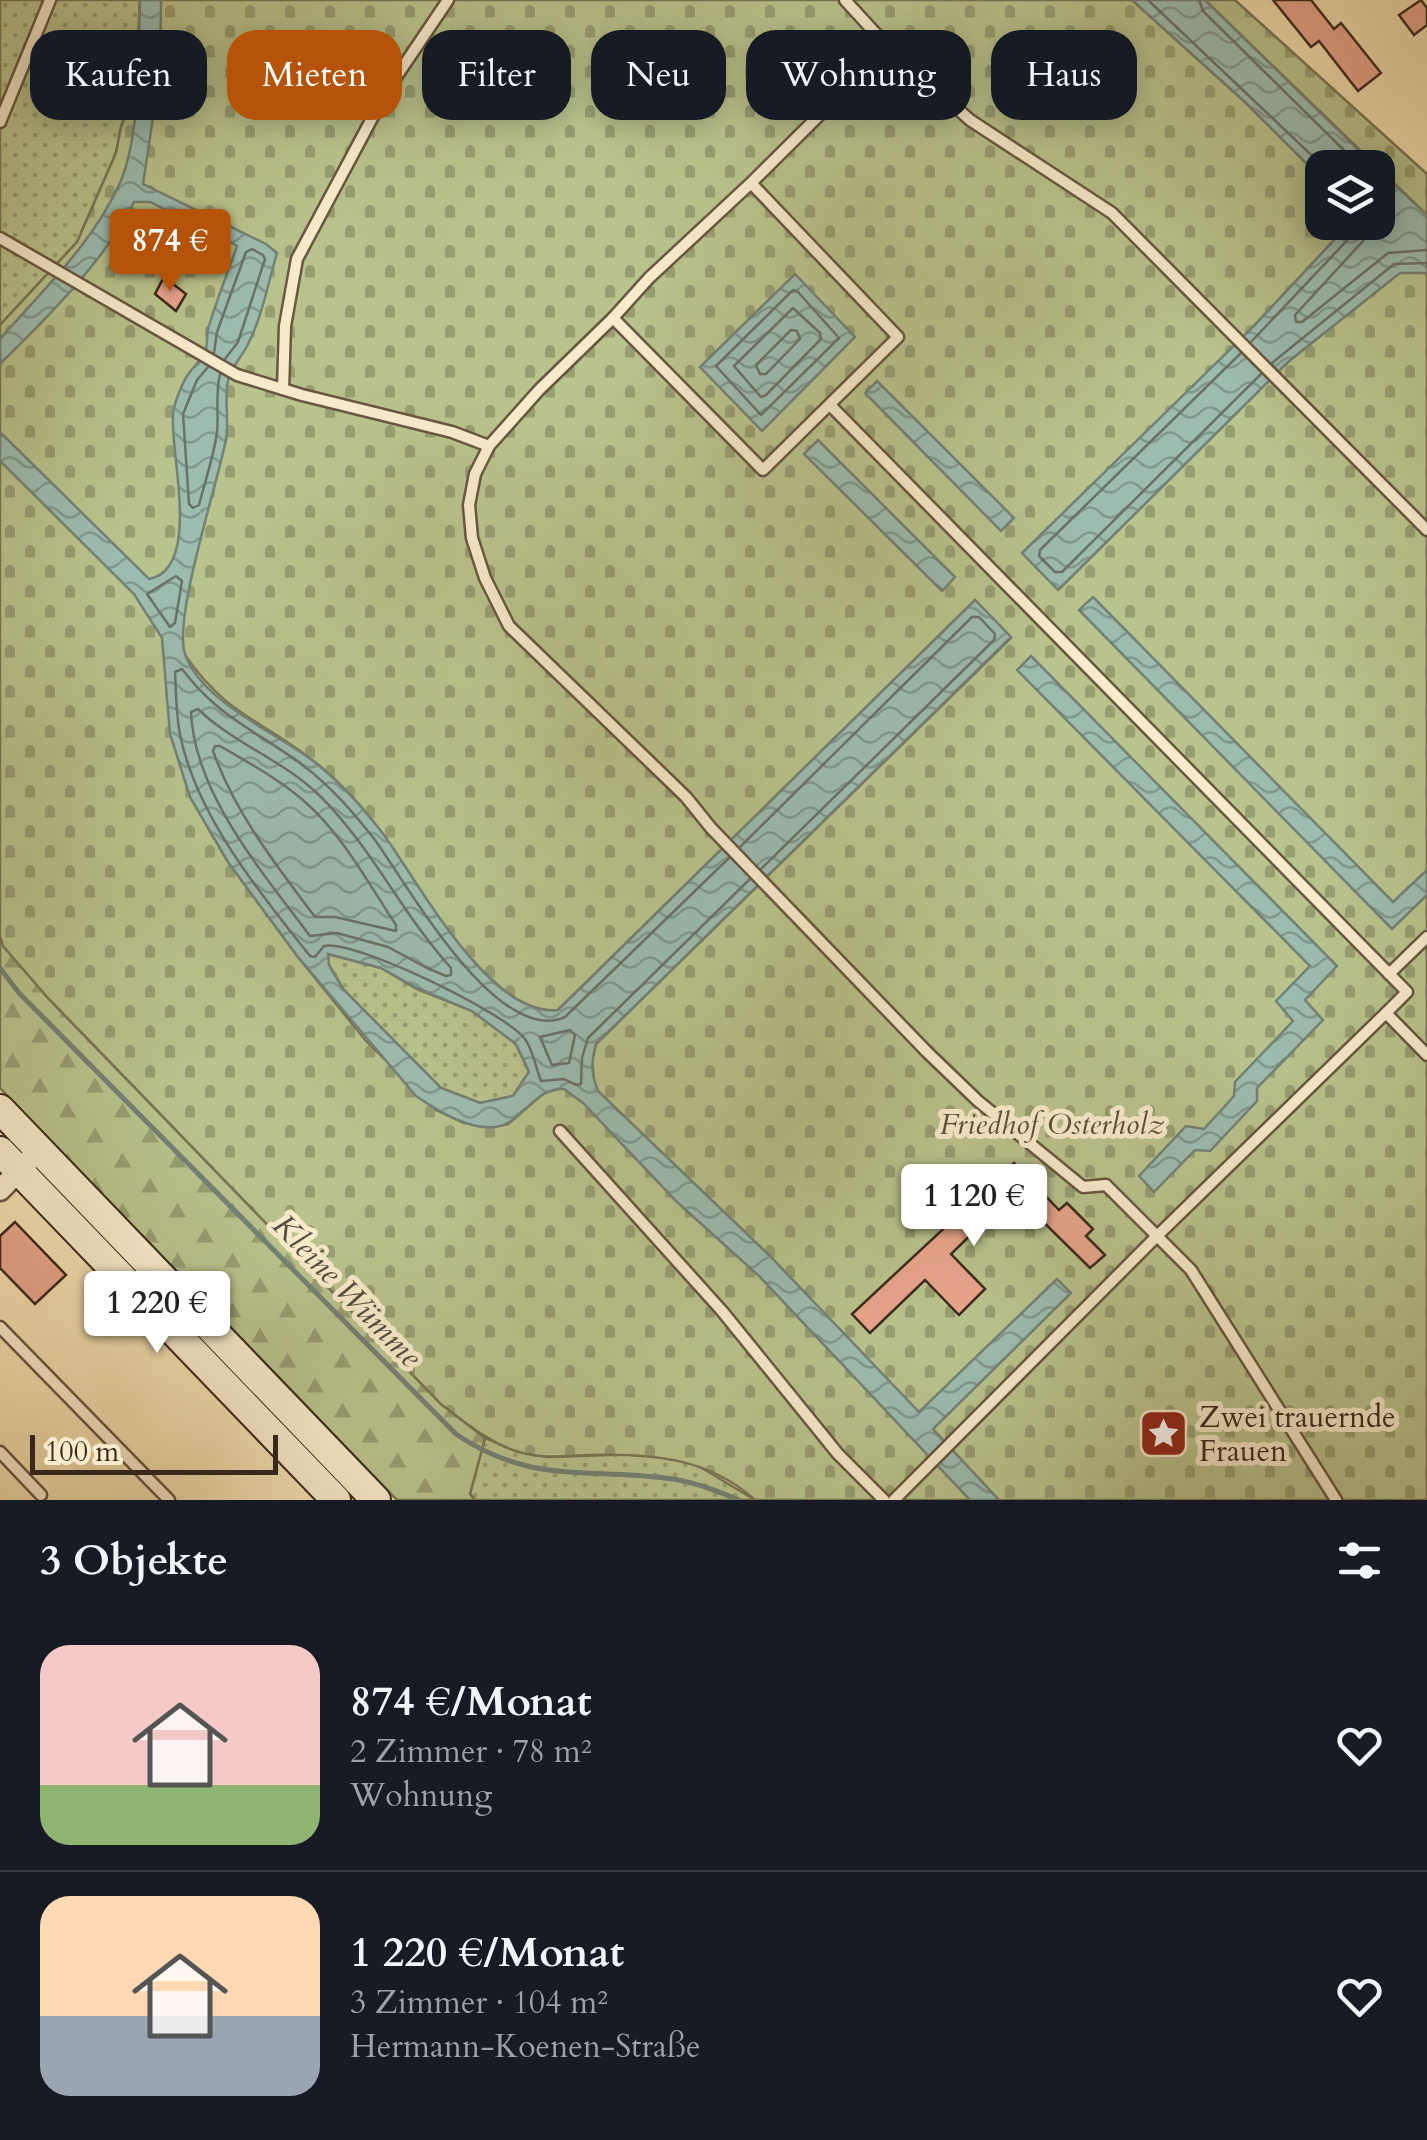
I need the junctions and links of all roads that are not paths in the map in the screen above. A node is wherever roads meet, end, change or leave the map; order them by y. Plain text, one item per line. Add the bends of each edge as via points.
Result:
1 (50, 0) edge
2 (448, 0) edge
3 (845, 0) edge
4 (872, 30) edge
5 (815, 120) edge
6 (970, 120) edge
7 (0, 122) edge
8 (752, 183) junction
9 (0, 238) edge
10 (613, 318) junction
11 (283, 389) junction
12 (830, 405) junction
13 (489, 446) junction
14 (1427, 530) edge
15 (1427, 937) edge
16 (1390, 974) junction
17 (1386, 1014) junction
18 (1427, 1055) edge
19 (0, 1109) edge
20 (560, 1131) dead end
21 (39, 1150) junction
22 (6, 1171) edge
23 (1158, 1236) junction
24 (0, 1326) edge
25 (0, 1452) edge
26 (41, 1494) dead end
27 (170, 1500) edge
28 (336, 1500) edge
29 (376, 1500) edge
30 (884, 1500) edge
31 (894, 1500) edge
32 (1336, 1500) edge

1 - 7 lane
2 - 11 lane via 386,92 297,259
3 - 4 lane
5 - 8 lane
6 - 14 lane via 1112,213
8 - 10 lane
8 - 12 lane via 898,337
9 - 11 lane via 237,375
10 - 12 lane via 763,470
10 - 13 lane
11 - 13 lane
12 - 16 lane
13 - 23 lane via 468,505 485,578 509,626 686,797 978,1101 1082,1187 1106,1185
15 - 16 lane
16 - 17 lane via 1407,992
17 - 18 lane
17 - 23 lane
19 - 21 main road
20 - 30 lane
21 - 22 street
21 - 29 main road
22 - 28 main road
23 - 31 lane
23 - 32 lane via 1191,1270
24 - 27 lane
25 - 26 lane

